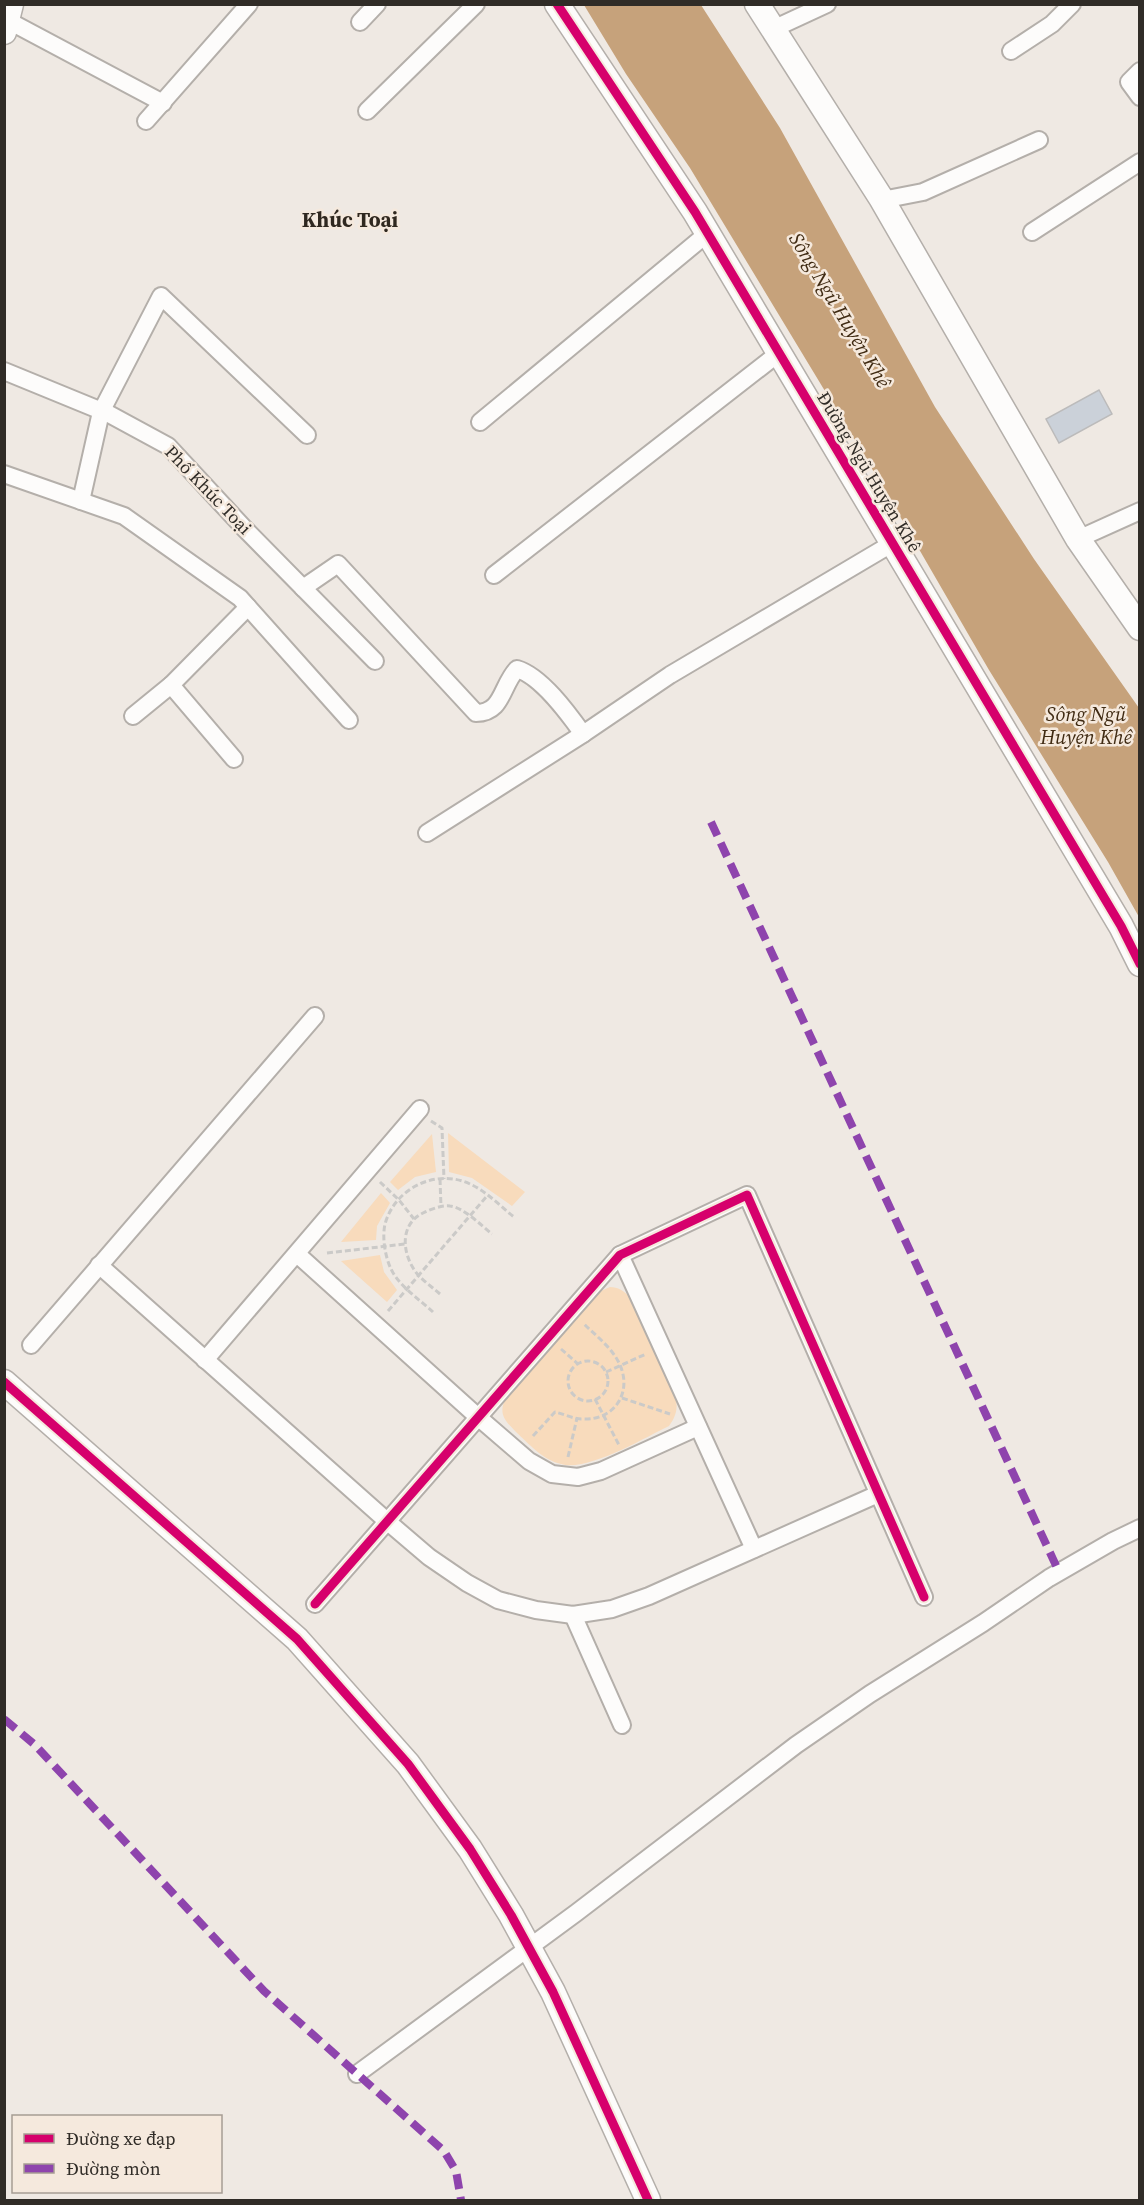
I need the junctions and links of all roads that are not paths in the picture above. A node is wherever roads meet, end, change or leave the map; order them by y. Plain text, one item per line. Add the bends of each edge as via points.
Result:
1 (249, 4) edge
2 (377, 4) edge
3 (476, 4) edge
4 (557, 4) edge
5 (757, 4) edge
6 (827, 4) edge
7 (1072, 4) edge
8 (8, 19) edge
9 (360, 22) dead end
10 (773, 29) junction
11 (1011, 51) dead end
12 (1140, 71) edge
13 (1140, 97) edge
14 (163, 103) junction
15 (367, 111) dead end
16 (146, 121) dead end
17 (1039, 140) dead end
18 (1140, 162) edge
19 (882, 200) junction
20 (1032, 231) dead end
21 (708, 233) junction
22 (779, 353) junction
23 (4, 371) edge
24 (102, 412) junction
25 (480, 422) dead end
26 (307, 435) dead end
27 (4, 474) edge
28 (81, 501) junction
29 (1140, 511) edge
30 (1078, 539) junction
31 (893, 543) junction
32 (494, 575) dead end
33 (303, 588) junction
34 (248, 607) junction
35 (1140, 628) edge
36 (375, 661) dead end
37 (171, 685) junction
38 (133, 716) dead end
39 (349, 720) dead end
40 (583, 734) junction
41 (234, 759) dead end
42 (428, 833) dead end
43 (1140, 964) edge
44 (315, 1016) dead end
45 (425, 1115) road end
46 (297, 1254) junction
47 (620, 1255) junction
48 (99, 1265) junction
49 (32, 1345) dead end
50 (205, 1360) junction
51 (4, 1382) edge
52 (478, 1417) junction
53 (698, 1427) junction
54 (878, 1494) junction
55 (388, 1522) junction
56 (1140, 1528) edge
57 (754, 1549) junction
58 (924, 1597) dead end
59 (315, 1604) dead end
60 (573, 1615) junction
61 (622, 1725) dead end
62 (529, 1947) junction
63 (357, 2074) dead end
64 (648, 2200) edge

1 - 14 street
2 - 9 street
3 - 15 street
4 - 21 street, Đường Ngũ Huyện Khê
5 - 10 street
6 - 10 street
7 - 11 street via 1052,24
8 - 14 street
10 - 19 street
12 - 13 street via 1129,82
14 - 16 street
17 - 19 street via 923,192
18 - 20 street
19 - 30 street
21 - 22 street, Đường Ngũ Huyện Khê
21 - 25 street
22 - 31 street, Đường Ngũ Huyện Khê
22 - 32 street
23 - 24 street, Phố Khúc Toại
24 - 26 street via 161,296
24 - 28 street
24 - 33 street, Phố Khúc Toại via 168,446
27 - 28 street
28 - 34 street via 124,516
29 - 30 street
30 - 35 street
31 - 40 street via 670,675
31 - 43 street, Đường Ngũ Huyện Khê
33 - 36 street, Phố Khúc Toại
33 - 40 street via 338,564 476,713 487,713 495,707 516,669 538,680
34 - 37 street
34 - 39 street
37 - 38 street
37 - 41 street
40 - 42 street
44 - 48 street
45 - 46 street
46 - 50 street
46 - 52 street
47 - 52 street
47 - 53 street
47 - 54 street via 747,1195
48 - 49 street
48 - 50 street
50 - 55 street
51 - 62 street via 266,1610 325,1668 408,1764 470,1849
52 - 53 street via 529,1461 552,1474 578,1477 601,1471
52 - 55 street
53 - 57 street
54 - 57 street
54 - 58 street
55 - 59 street
55 - 60 street via 429,1557 498,1600
56 - 62 street via 1049,1578 852,1706 753,1776
57 - 60 street via 649,1596 612,1609
60 - 61 street
62 - 63 street
62 - 64 street

